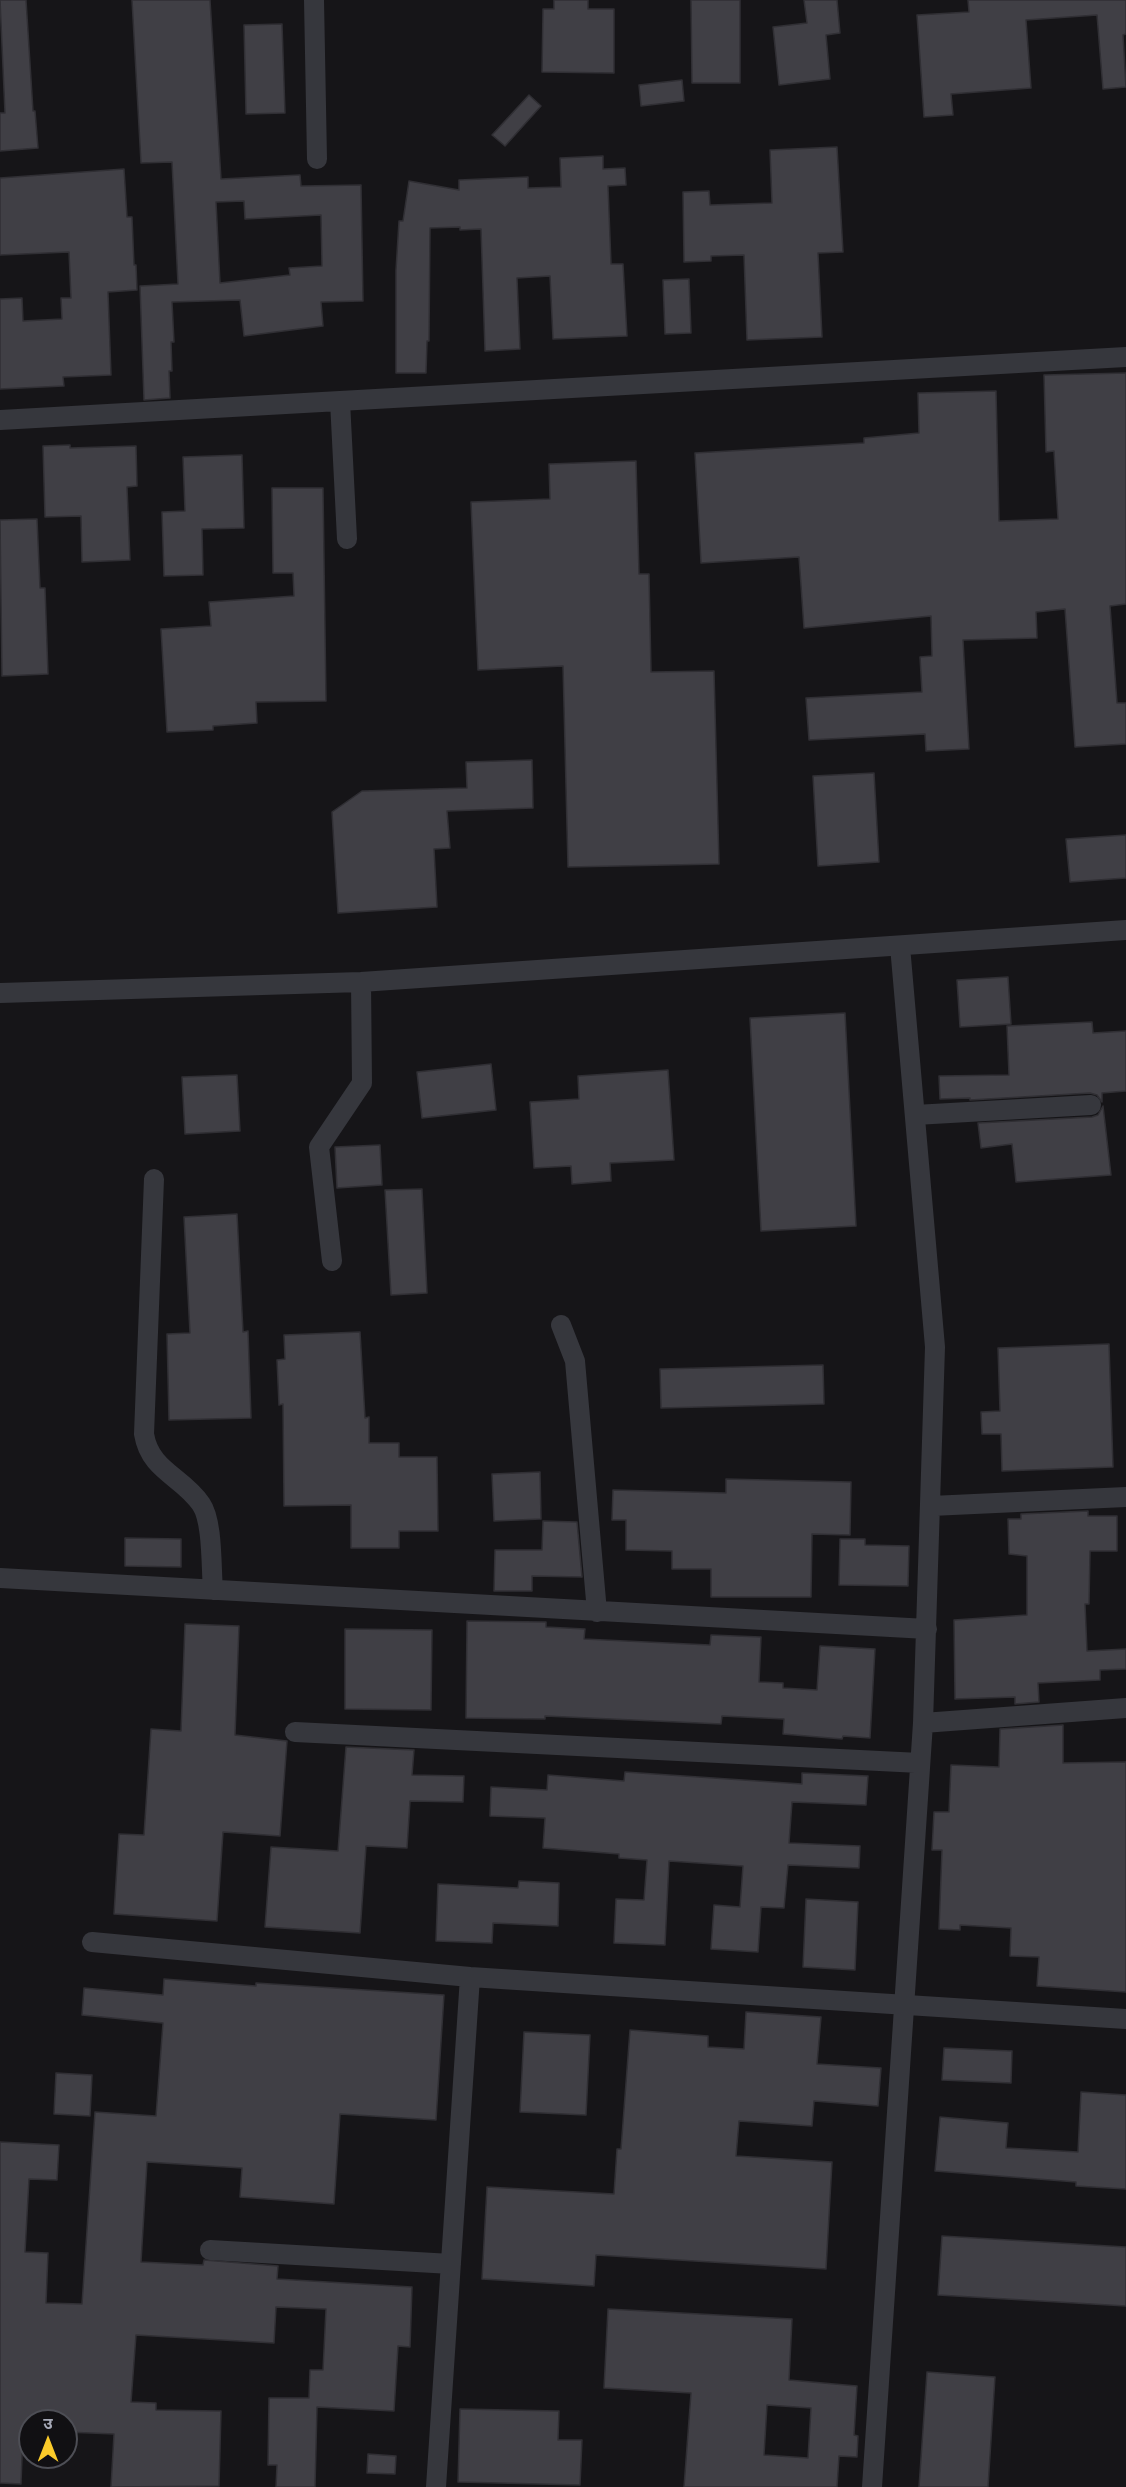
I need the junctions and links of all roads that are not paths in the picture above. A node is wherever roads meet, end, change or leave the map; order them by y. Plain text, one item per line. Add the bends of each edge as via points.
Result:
1 (314, 0) edge
2 (317, 159) dead end
3 (1126, 357) edge
4 (340, 401) junction
5 (0, 420) edge
6 (347, 539) dead end
7 (1126, 930) edge
8 (900, 946) junction
9 (361, 982) junction
10 (0, 993) edge
11 (1091, 1105) dead end
12 (915, 1115) junction
13 (154, 1179) dead end
14 (332, 1261) dead end
15 (561, 1325) dead end
16 (1126, 1497) edge
17 (931, 1506) junction
18 (0, 1578) edge
19 (213, 1590) junction
20 (597, 1611) junction
21 (927, 1629) junction
22 (1126, 1708) edge
23 (923, 1723) junction
24 (295, 1732) dead end
25 (920, 1763) junction
26 (92, 1942) dead end
27 (470, 1977) junction
28 (906, 2005) junction
29 (1126, 2019) edge
30 (210, 2250) dead end
31 (451, 2264) junction
32 (436, 2487) edge
33 (872, 2487) edge

1 - 2 street
3 - 4 street
4 - 5 street
4 - 6 street
7 - 8 street
8 - 9 street
8 - 12 street
9 - 10 street
9 - 14 street via 362,1083 319,1147
11 - 12 street
12 - 17 street via 935,1347
13 - 19 street via 146,1448 153,1460 202,1505 208,1522
15 - 20 street via 575,1361
16 - 17 street
17 - 21 street
18 - 19 street
19 - 20 street
20 - 21 street
21 - 23 street
22 - 23 street
23 - 25 street
24 - 25 street
25 - 28 street
26 - 27 street
27 - 28 street
27 - 31 street
28 - 29 street
28 - 33 street
30 - 31 street
31 - 32 street

